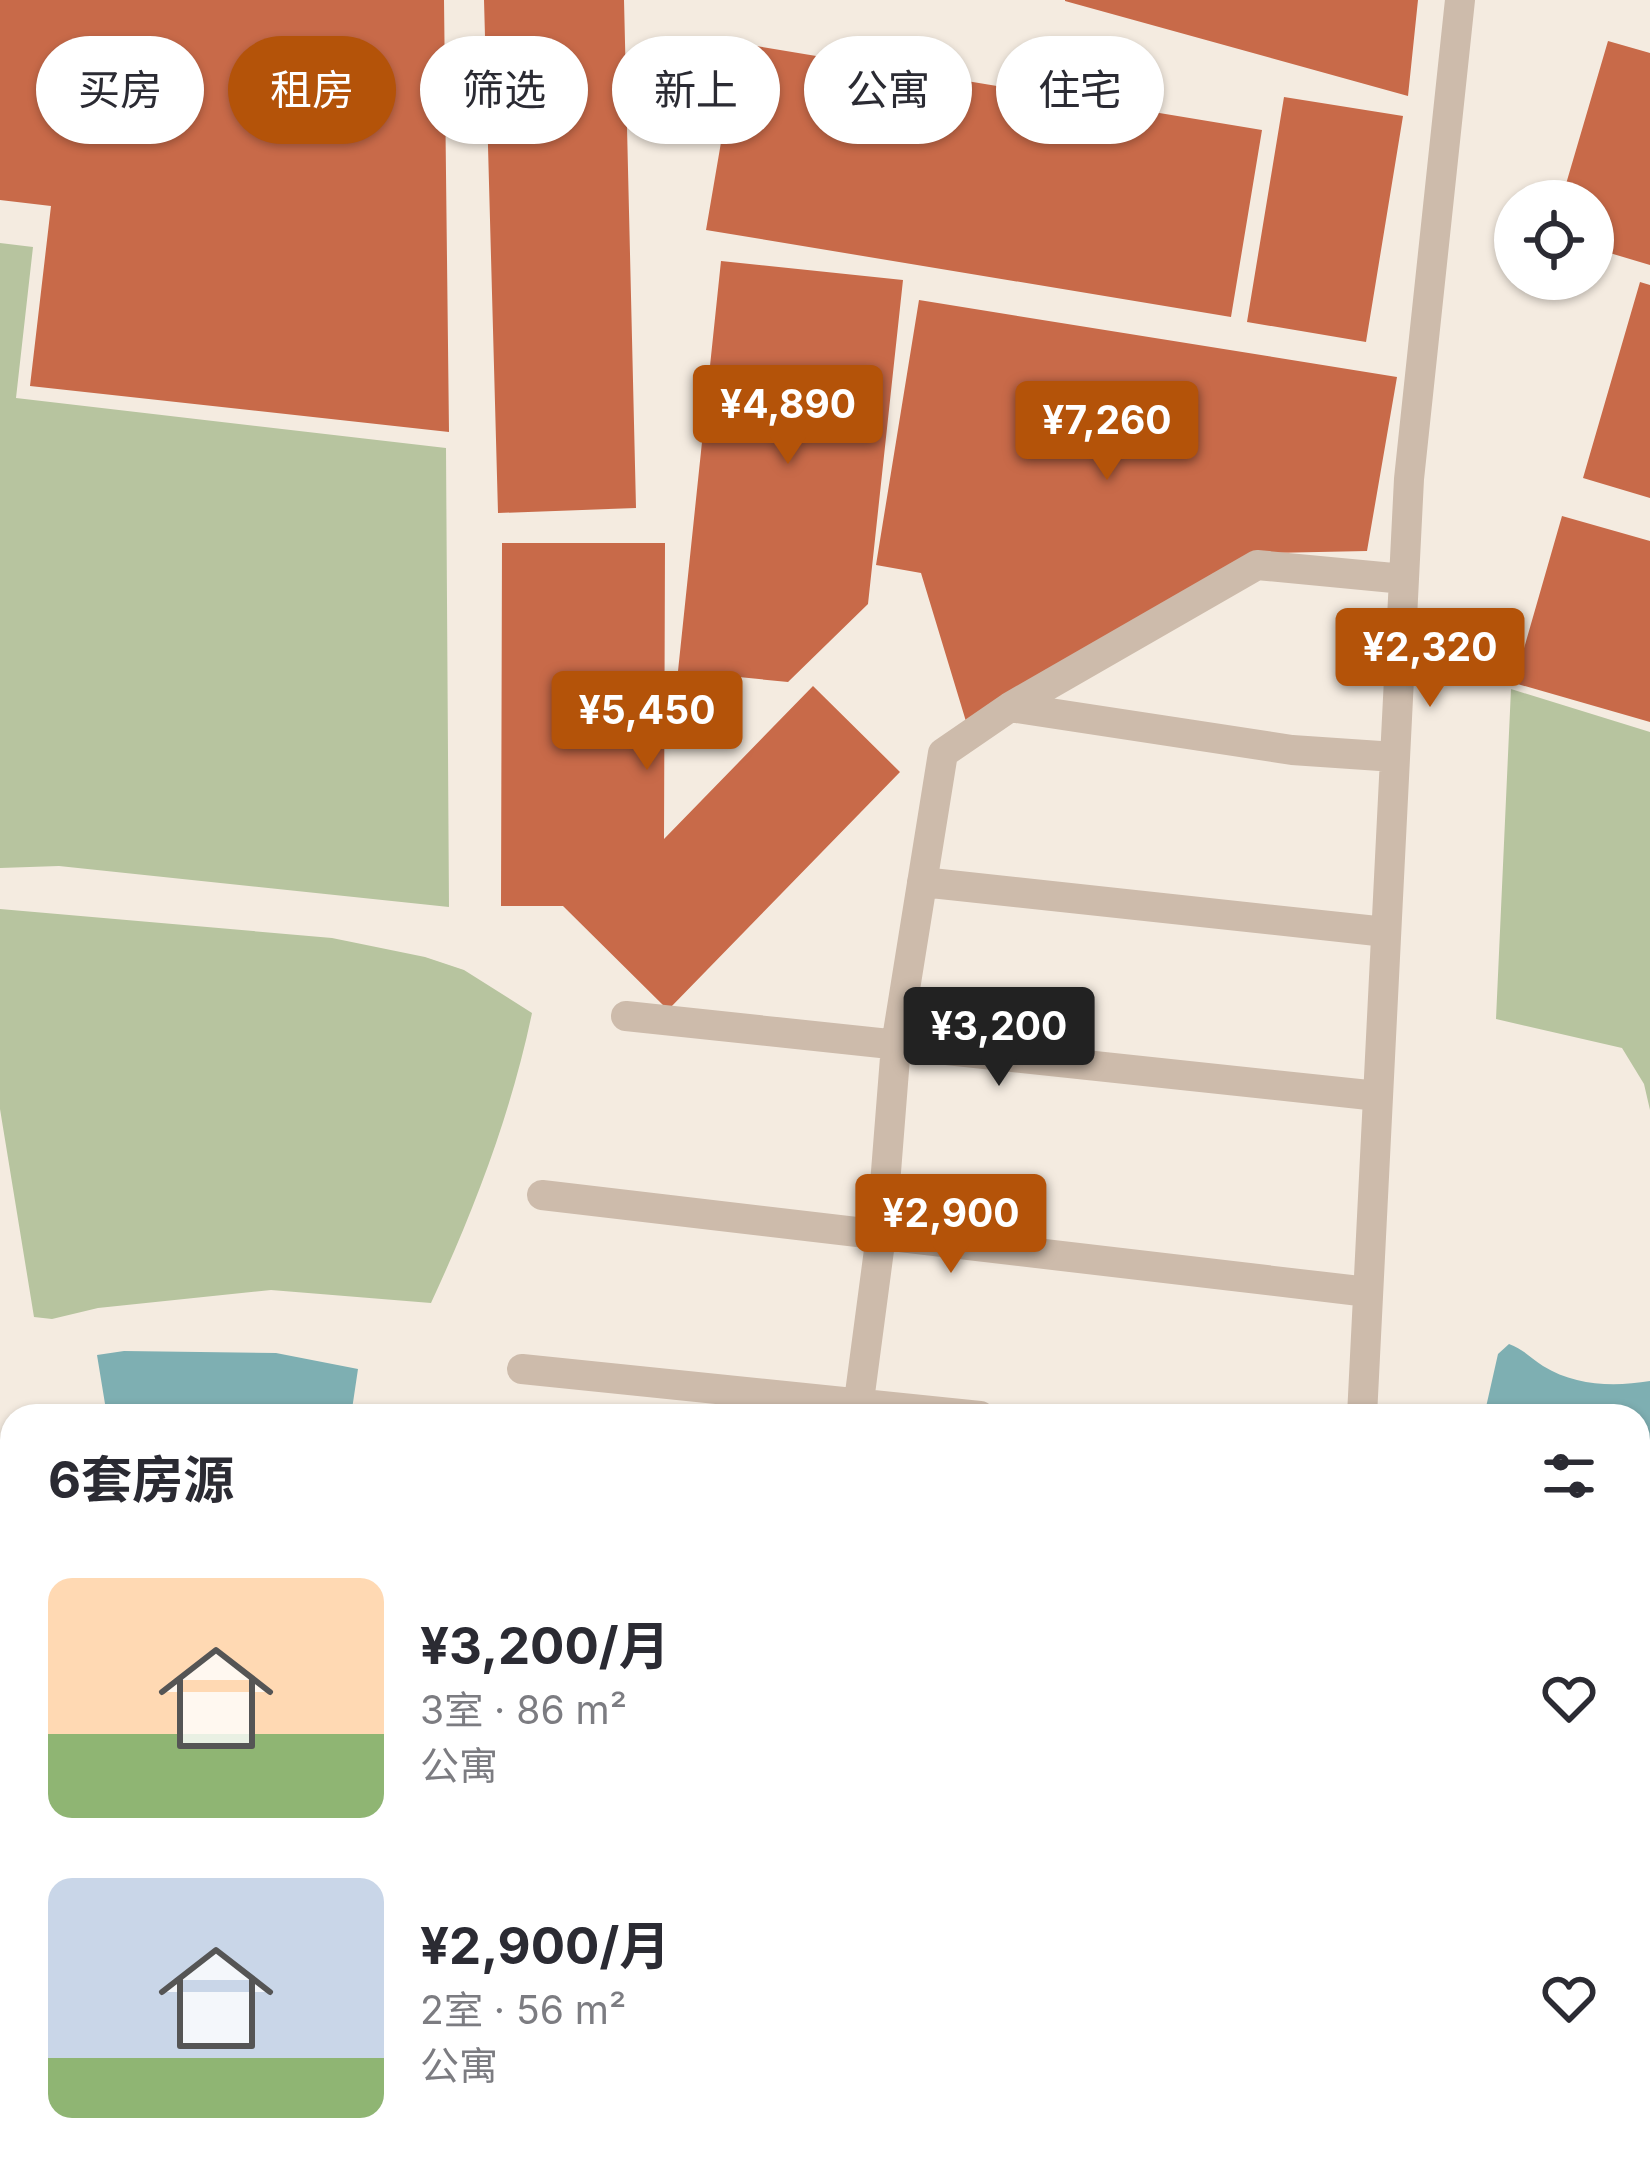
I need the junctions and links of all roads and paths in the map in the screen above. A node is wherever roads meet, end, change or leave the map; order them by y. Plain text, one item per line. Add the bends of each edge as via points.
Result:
1 (1460, 0) edge
2 (1404, 579) junction
3 (1010, 707) junction
4 (1395, 757) junction
5 (922, 882) junction
6 (1386, 932) junction
7 (626, 1016) dead end
8 (896, 1045) junction
9 (1378, 1096) junction
10 (542, 1195) dead end
11 (881, 1235) junction
12 (1368, 1292) junction
13 (522, 1370) dead end
14 (808, 1404) edge
15 (859, 1404) edge
16 (1363, 1404) edge

1 - 2 street
2 - 3 street via 1257,565
2 - 4 street
3 - 4 street via 1292,750
3 - 5 street via 943,752
4 - 6 street
5 - 6 street
5 - 8 street
6 - 9 street
7 - 8 street
8 - 9 street
8 - 11 street
9 - 12 street
10 - 11 street
11 - 12 street
11 - 15 street
12 - 16 street
13 - 14 street

